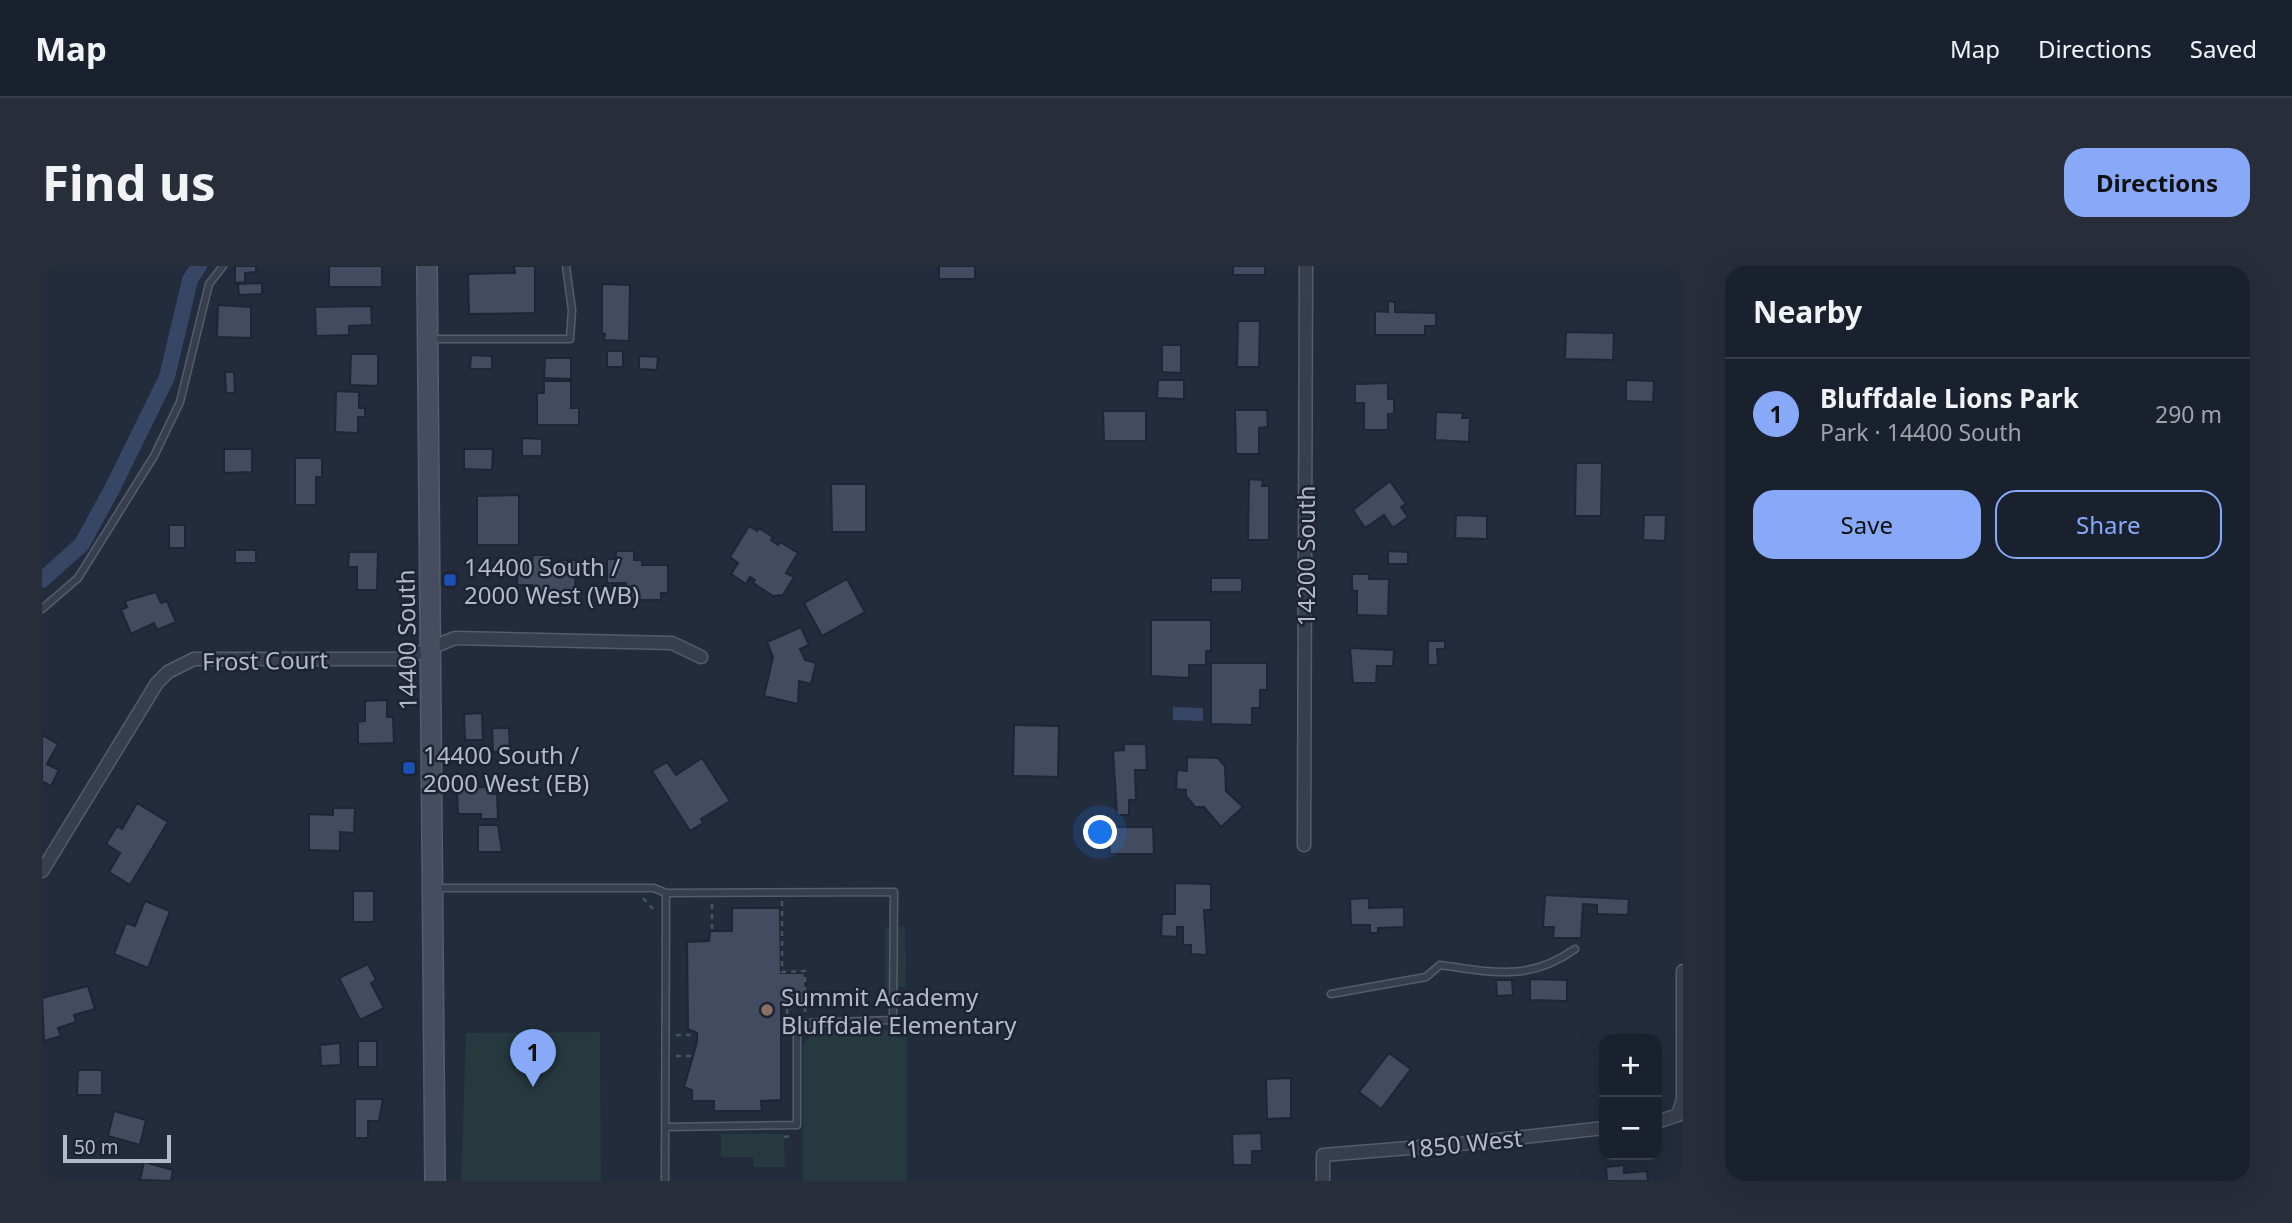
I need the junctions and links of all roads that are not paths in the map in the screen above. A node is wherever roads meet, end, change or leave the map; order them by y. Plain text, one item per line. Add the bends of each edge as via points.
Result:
1 (223, 266) edge
2 (427, 266) edge
3 (566, 266) edge
4 (1306, 266) edge
5 (426, 339) junction
6 (42, 609) edge
7 (432, 648) junction
8 (701, 657) dead end
9 (1304, 845) dead end
10 (42, 871) edge
11 (433, 888) junction
12 (666, 893) junction
13 (1574, 950) dead end
14 (1683, 971) edge
15 (1331, 994) dead end
16 (1662, 1120) edge
17 (665, 1127) junction
18 (1599, 1128) edge
19 (435, 1181) edge
20 (665, 1181) edge
21 (1323, 1181) edge

1 - 6 lane via 209,284 180,402 154,456 78,578
2 - 5 main road, 14400 South
3 - 5 lane via 572,310 570,339
4 - 9 street, 14200 South
5 - 7 main road, 14400 South
7 - 8 street, Frost Court via 455,638 672,643
7 - 10 street, Frost Court via 404,659 209,659 180,664 157,682
7 - 11 main road, 14400 South
11 - 12 lane via 654,888
11 - 19 main road, 14400 South
12 - 17 lane
12 - 17 lane via 894,892 893,1020 806,1023 797,1032 797,1125
13 - 15 lane via 1554,965 1527,973 1440,965 1426,977
14 - 16 street via 1683,1099 1678,1115
17 - 20 lane
18 - 21 street, 1850 West via 1323,1155

